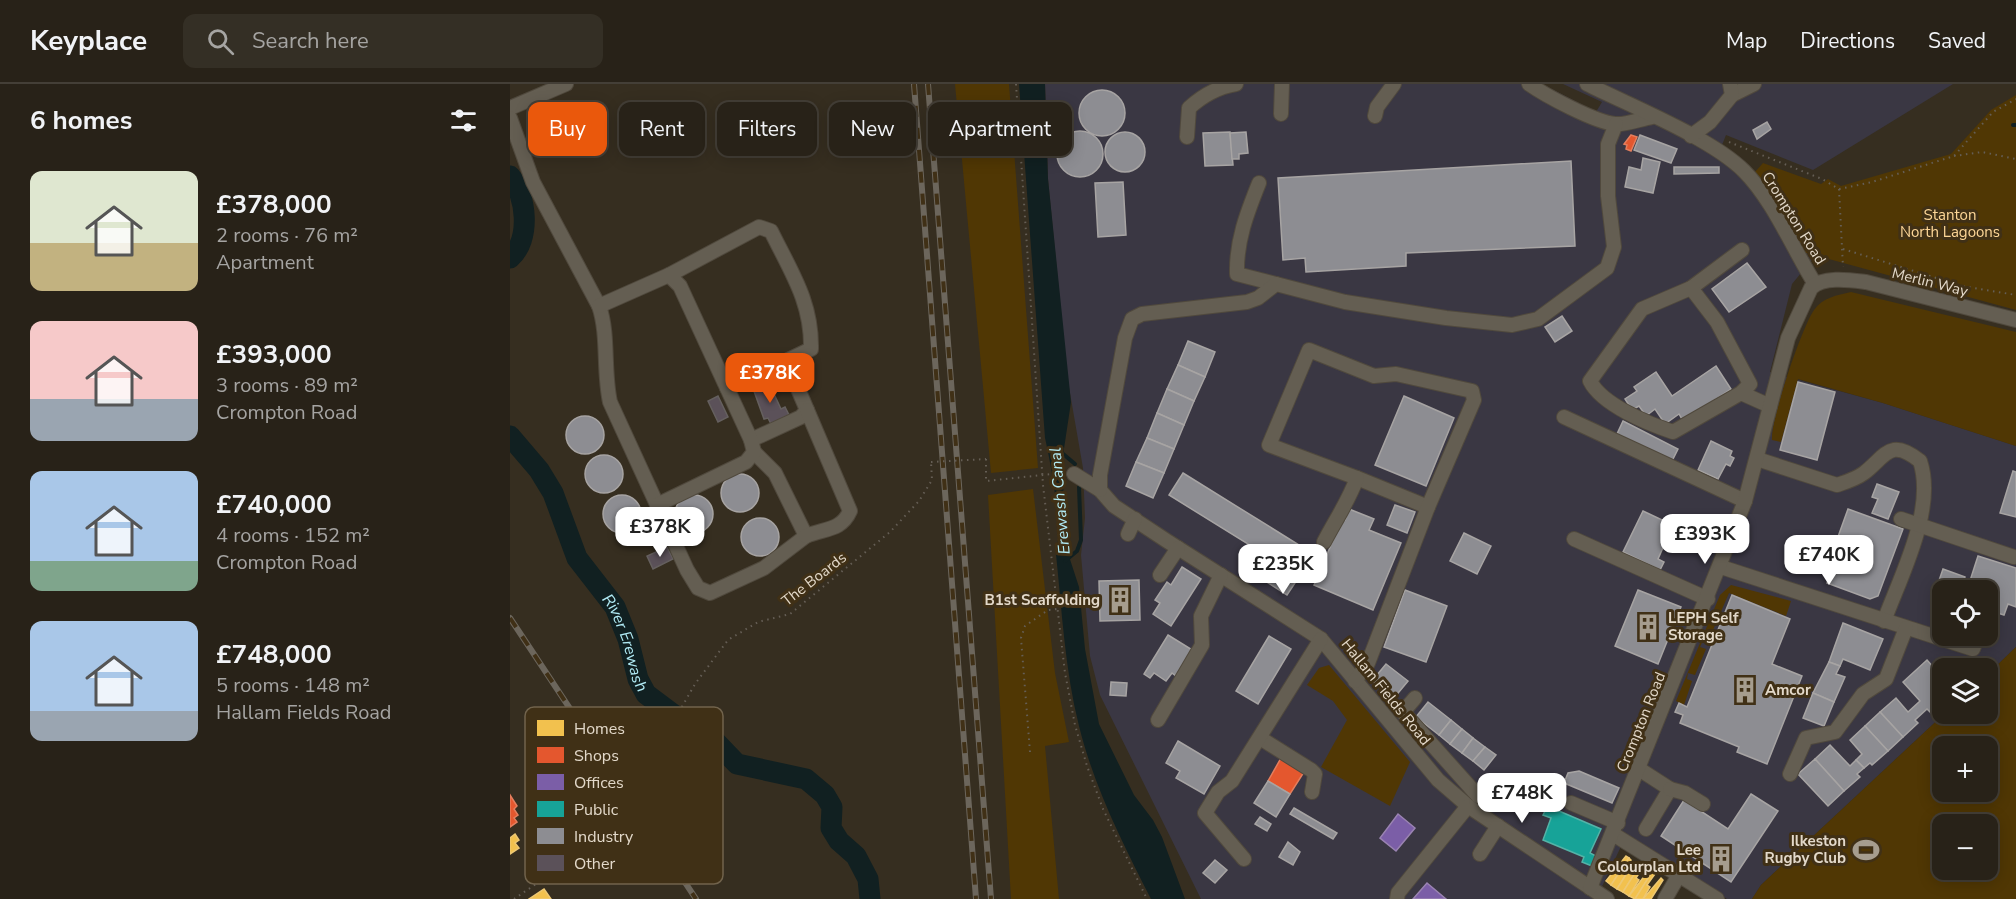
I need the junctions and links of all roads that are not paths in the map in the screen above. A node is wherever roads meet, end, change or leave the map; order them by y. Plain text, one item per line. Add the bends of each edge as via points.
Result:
1 (566, 84) edge
2 (1236, 84) edge
3 (1282, 84) edge
4 (1394, 84) edge
5 (1529, 84) edge
6 (1587, 84) edge
7 (1754, 84) edge
8 (1731, 89) edge
9 (510, 108) edge
10 (1281, 114) dead end
11 (1375, 116) dead end
12 (1652, 117) junction
13 (510, 118) edge
14 (1616, 124) junction
15 (1691, 136) junction
16 (1186, 137) dead end
17 (1259, 183) dead end
18 (1742, 250) dead end
19 (669, 275) junction
20 (1836, 281) joint
21 (1276, 284) junction
22 (1815, 284) junction
23 (1691, 288) junction
24 (599, 306) junction
25 (2016, 321) edge
26 (786, 361) junction
27 (727, 388) junction
28 (1741, 393) junction
29 (1770, 406) junction
30 (807, 410) junction
31 (1564, 417) dead end
32 (752, 446) junction
33 (1757, 459) junction
34 (1071, 473) road end
35 (1358, 478) junction
36 (1100, 490) junction
37 (1745, 501) junction
38 (657, 505) junction
39 (1428, 507) junction
40 (1135, 519) junction
41 (1901, 519) dead end
42 (1919, 525) junction
43 (1128, 534) dead end
44 (806, 536) junction
45 (1574, 539) dead end
46 (1324, 542) dead end
47 (1178, 548) junction
48 (2014, 557) dead end
49 (1721, 567) junction
50 (1160, 575) dead end
51 (1221, 575) junction
52 (1708, 599) junction
53 (1884, 621) junction
54 (1906, 628) junction
55 (1932, 637) edge
56 (1321, 639) junction
57 (1354, 681) junction
58 (1415, 698) dead end
59 (1158, 720) dead end
60 (1260, 738) junction
61 (1640, 769) junction
62 (1790, 774) dead end
63 (1670, 789) junction
64 (1312, 792) dead end
65 (1473, 801) junction
66 (1571, 803) dead end
67 (1703, 804) dead end
68 (1498, 826) junction
69 (1616, 828) junction
70 (1646, 829) dead end
71 (1480, 854) dead end
72 (1244, 859) dead end
73 (1679, 875) junction
74 (1596, 895) edge
75 (1397, 899) edge
76 (1665, 899) edge
77 (1717, 899) edge

1 - 9 street
2 - 16 street via 1201,97 1189,108
3 - 10 street
4 - 11 street
5 - 14 street via 1558,101
6 - 12 street, Crompton Road
7 - 8 street
8 - 15 street via 1710,122
12 - 14 street
12 - 15 street, Crompton Road
13 - 24 street via 533,182
14 - 21 street via 1608,144 1608,196 1614,247 1607,268 1538,319 1512,325 1436,317 1345,302
15 - 22 street, Crompton Road via 1745,171 1761,191
17 - 21 street via 1241,232 1237,274
18 - 23 street
19 - 24 street
19 - 26 street via 753,227 771,231 811,318 811,349
19 - 27 street via 680,286
20 - 22 street, Crompton Road
20 - 25 street, Merlin Way via 1866,282
21 - 36 street via 1247,302 1142,314 1132,319 1110,418
22 - 29 street, Crompton Road via 1793,322
23 - 28 street via 1717,322 1750,384
23 - 28 street via 1642,309 1590,381 1594,390 1643,422 1674,432
24 - 38 street via 605,322 604,377 610,402
26 - 27 street
26 - 30 street
27 - 32 street
28 - 29 street
29 - 33 street, Crompton Road
30 - 32 street
30 - 44 street via 850,511 845,522 837,527
31 - 37 street
32 - 38 street via 746,462
32 - 44 street via 775,473
33 - 37 street, Crompton Road
33 - 42 street via 1837,485 1863,473 1881,455 1897,449 1909,452 1920,460 1923,469 1925,488
34 - 36 street, Hallam Fields Road
35 - 39 street
35 - 39 street via 1269,445 1309,350 1374,376 1396,374 1472,392 1473,400
35 - 46 street via 1347,506
36 - 40 street, Hallam Fields Road via 1114,506
37 - 49 street, Crompton Road
38 - 44 street via 698,588 710,593 764,568
39 - 57 street via 1368,663
40 - 43 street
40 - 47 street, Hallam Fields Road
41 - 42 street
42 - 48 street
42 - 53 street
45 - 52 street
47 - 50 street
47 - 51 street, Hallam Fields Road
49 - 52 street, Crompton Road
49 - 53 street
51 - 56 street, Hallam Fields Road
51 - 59 street via 1201,616 1202,645
52 - 61 street, Crompton Road
53 - 54 street
54 - 55 street
54 - 62 street via 1886,679 1863,694 1835,732 1806,738
56 - 57 street, Hallam Fields Road
56 - 60 street
57 - 65 street, Hallam Fields Road via 1423,763
58 - 65 street via 1403,712
60 - 64 street via 1315,774
60 - 72 street via 1205,813
61 - 63 street
61 - 69 street, Crompton Road
63 - 67 street
63 - 70 street
65 - 68 street, Hallam Fields Road
65 - 75 street
66 - 69 street
68 - 71 street
68 - 74 street, Hallam Fields Road
69 - 73 street
69 - 74 street, Crompton Road
73 - 76 street
73 - 77 street

